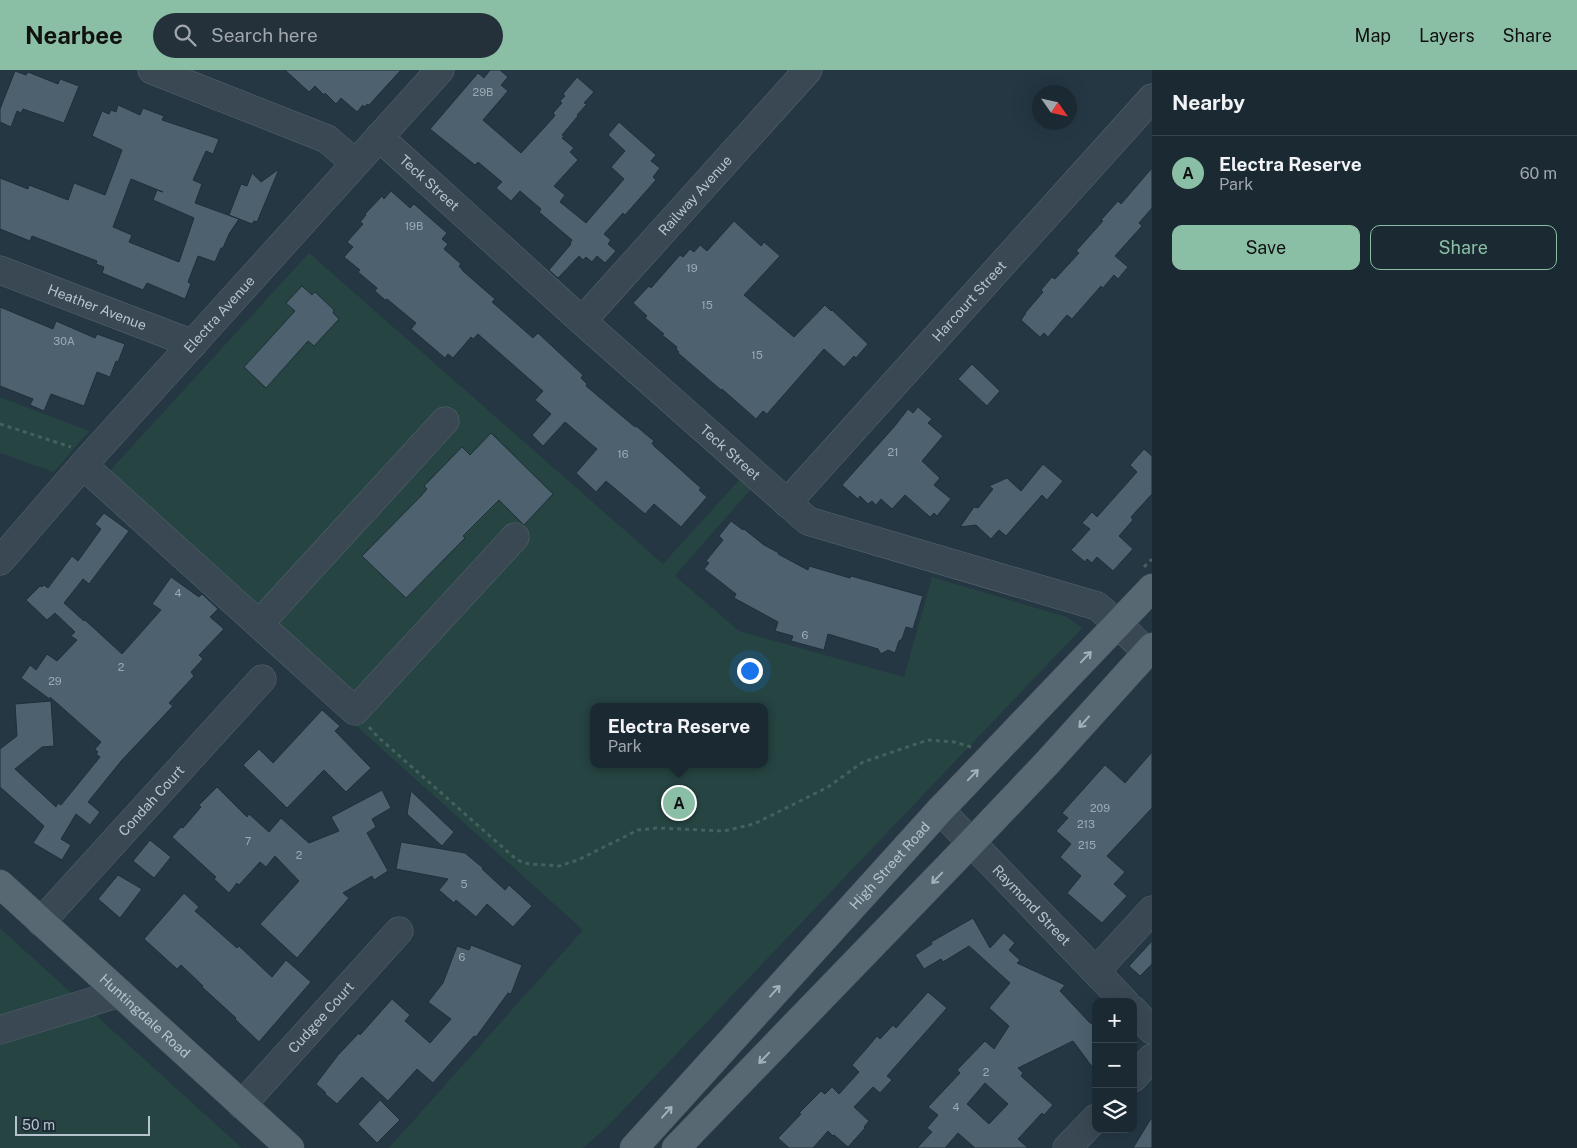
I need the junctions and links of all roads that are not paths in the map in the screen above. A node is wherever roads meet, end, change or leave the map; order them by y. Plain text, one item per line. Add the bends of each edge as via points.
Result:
1 (152, 70) edge
2 (440, 70) edge
3 (808, 70) edge
4 (1152, 98) edge
5 (379, 137) junction
6 (355, 163) junction
7 (0, 270) edge
8 (582, 321) junction
9 (193, 344) junction
10 (445, 420) dead end
11 (83, 466) junction
12 (787, 504) junction
13 (515, 537) dead end
14 (0, 561) edge
15 (1146, 580) edge
16 (259, 624) junction
17 (1118, 624) junction
18 (1150, 649) edge
19 (262, 679) dead end
20 (940, 810) junction
21 (971, 843) junction
22 (0, 884) edge
23 (1152, 910) edge
24 (41, 922) junction
25 (399, 930) dead end
26 (1096, 971) junction
27 (120, 993) junction
28 (1121, 998) edge
29 (1137, 1014) edge
30 (0, 1030) edge
31 (1152, 1030) edge
32 (1152, 1058) edge
33 (1137, 1074) edge
34 (242, 1104) junction
35 (1092, 1122) edge
36 (290, 1148) edge
37 (634, 1148) edge
38 (676, 1148) edge
39 (1067, 1148) edge

1 - 6 street via 327,139
2 - 5 street, Electra Avenue
3 - 8 street, Railway Avenue
4 - 12 street, Harcourt Street
5 - 6 street, Electra Avenue
5 - 8 street, Teck Street
6 - 9 street, Electra Avenue
7 - 9 street, Heather Avenue
8 - 12 street, Teck Street
9 - 11 street, Electra Avenue
10 - 16 street
11 - 14 street, Electra Avenue
11 - 16 street
12 - 17 street, Teck Street via 808,521 1097,606
13 - 16 street via 355,711
15 - 17 main road, High Street Road
17 - 18 street, Teck Street
20 -> 17 main road, High Street Road
18 -> 21 main road
19 - 24 street, Condah Court
20 - 21 street, Raymond Street
37 -> 20 main road, High Street Road
21 - 26 street, Raymond Street
21 -> 38 main road
22 - 24 main road, Huntingdale Road
23 - 26 street
24 - 27 main road, Huntingdale Road
25 - 34 street, Cudgee Court
26 - 28 street, Raymond Street
27 - 30 street
27 - 34 main road, Huntingdale Road
29 - 31 street
32 - 33 street
34 - 36 main road, Huntingdale Road
35 - 39 street

